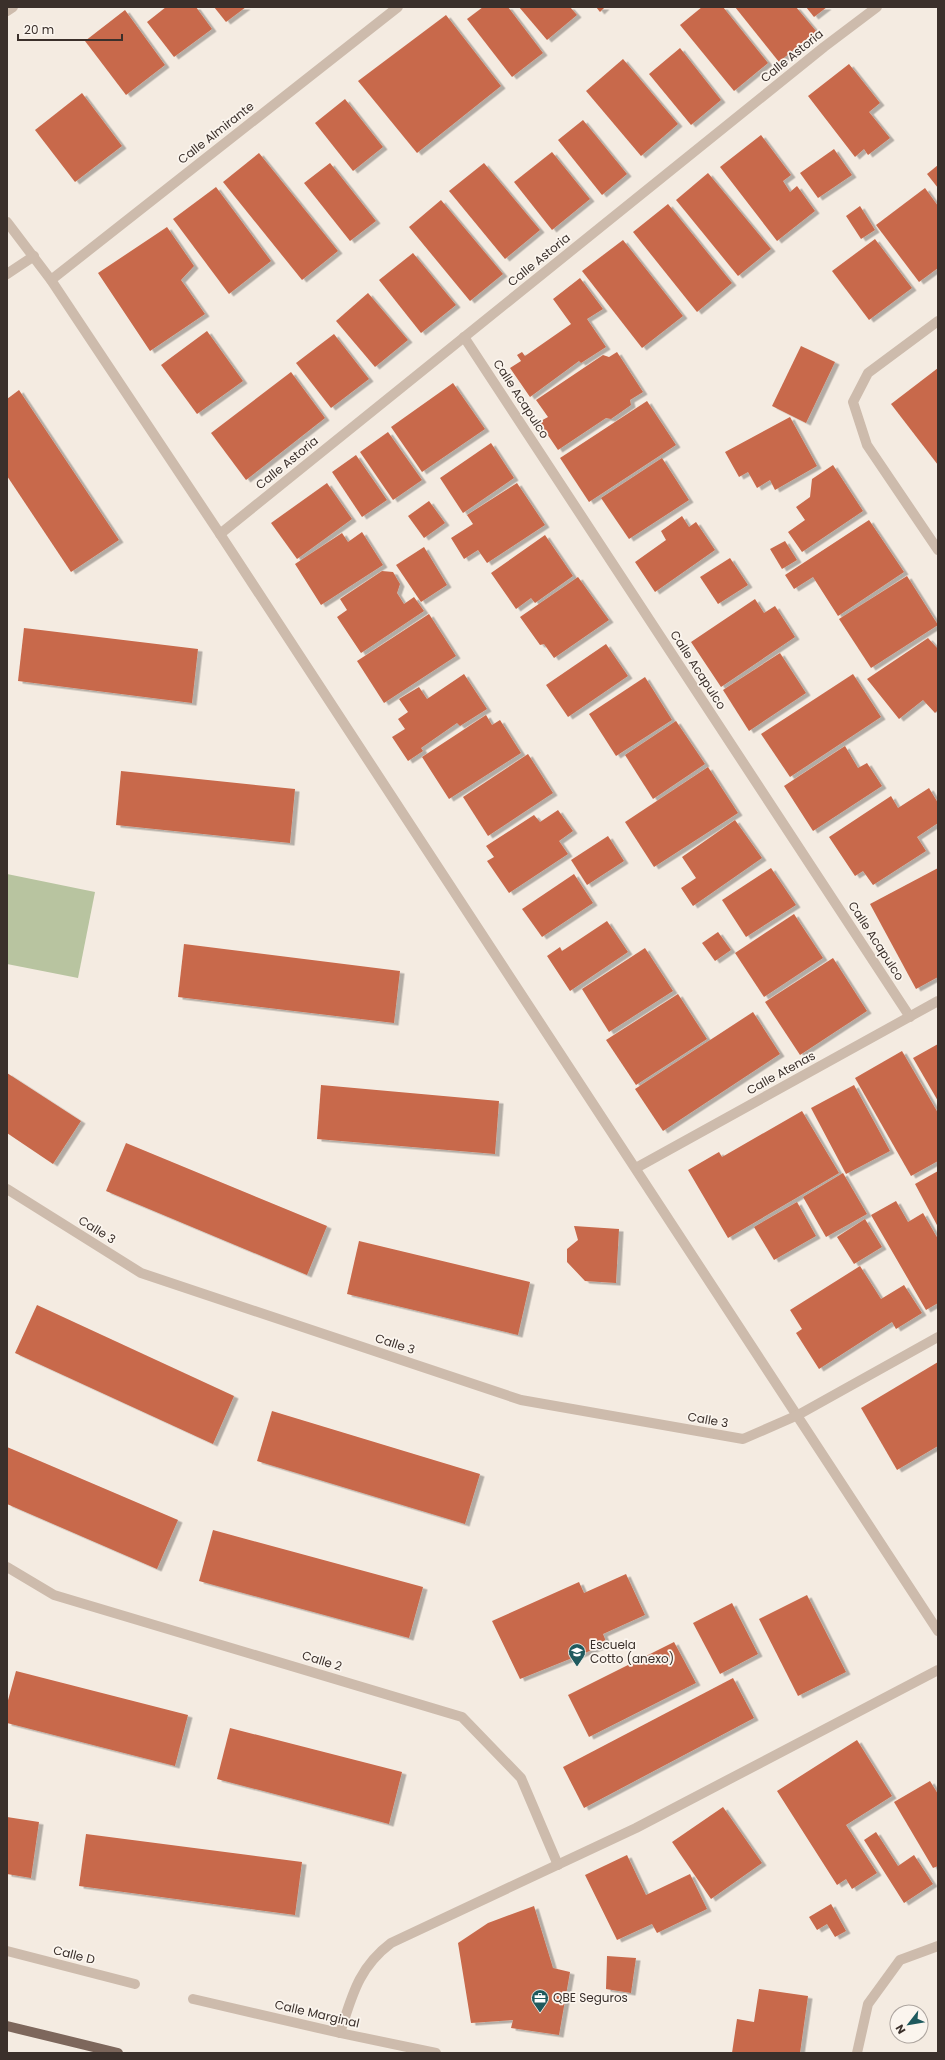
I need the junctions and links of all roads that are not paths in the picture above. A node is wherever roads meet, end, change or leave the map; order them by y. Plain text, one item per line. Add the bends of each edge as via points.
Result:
1 (13, 7) edge
2 (398, 7) edge
3 (877, 7) edge
4 (7, 11) edge
5 (7, 222) edge
6 (34, 256) junction
7 (7, 274) edge
8 (51, 280) junction
9 (938, 320) edge
10 (464, 337) junction
11 (220, 534) junction
12 (938, 550) edge
13 (938, 1001) edge
14 (910, 1017) junction
15 (636, 1168) junction
16 (7, 1189) edge
17 (938, 1337) edge
18 (798, 1415) junction
19 (7, 1567) edge
20 (938, 1631) edge
21 (938, 1670) edge
22 (558, 1865) junction
23 (938, 1946) edge
24 (7, 1951) edge
25 (135, 1984) dead end
26 (193, 1999) dead end
27 (7, 2026) edge
28 (340, 2033) junction
29 (118, 2053) edge
30 (436, 2053) edge
31 (856, 2053) edge

1 - 4 street
2 - 8 street, Calle Almirante
3 - 10 street, Calle Astoria
5 - 6 street
6 - 7 street
6 - 8 street
8 - 11 street
9 - 12 street via 868,373 854,402 868,445
10 - 11 street, Calle Astoria
10 - 14 street, Calle Acapulco
11 - 15 street
13 - 14 street, Calle Atenas
14 - 15 street, Calle Atenas
15 - 18 street
16 - 18 street, Calle 3 via 141,1273 521,1400 743,1439
17 - 18 street, Calle 3
18 - 20 street
19 - 22 street, Calle 2 via 54,1595 462,1717 521,1778
21 - 22 street via 722,1785
22 - 28 street via 401,1936 385,1947 370,1961 362,1974
23 - 31 street via 900,1960 868,2004
24 - 25 street, Calle D
26 - 28 street, Calle Marginal
27 - 29 main road
28 - 30 street, Calle Marginal

